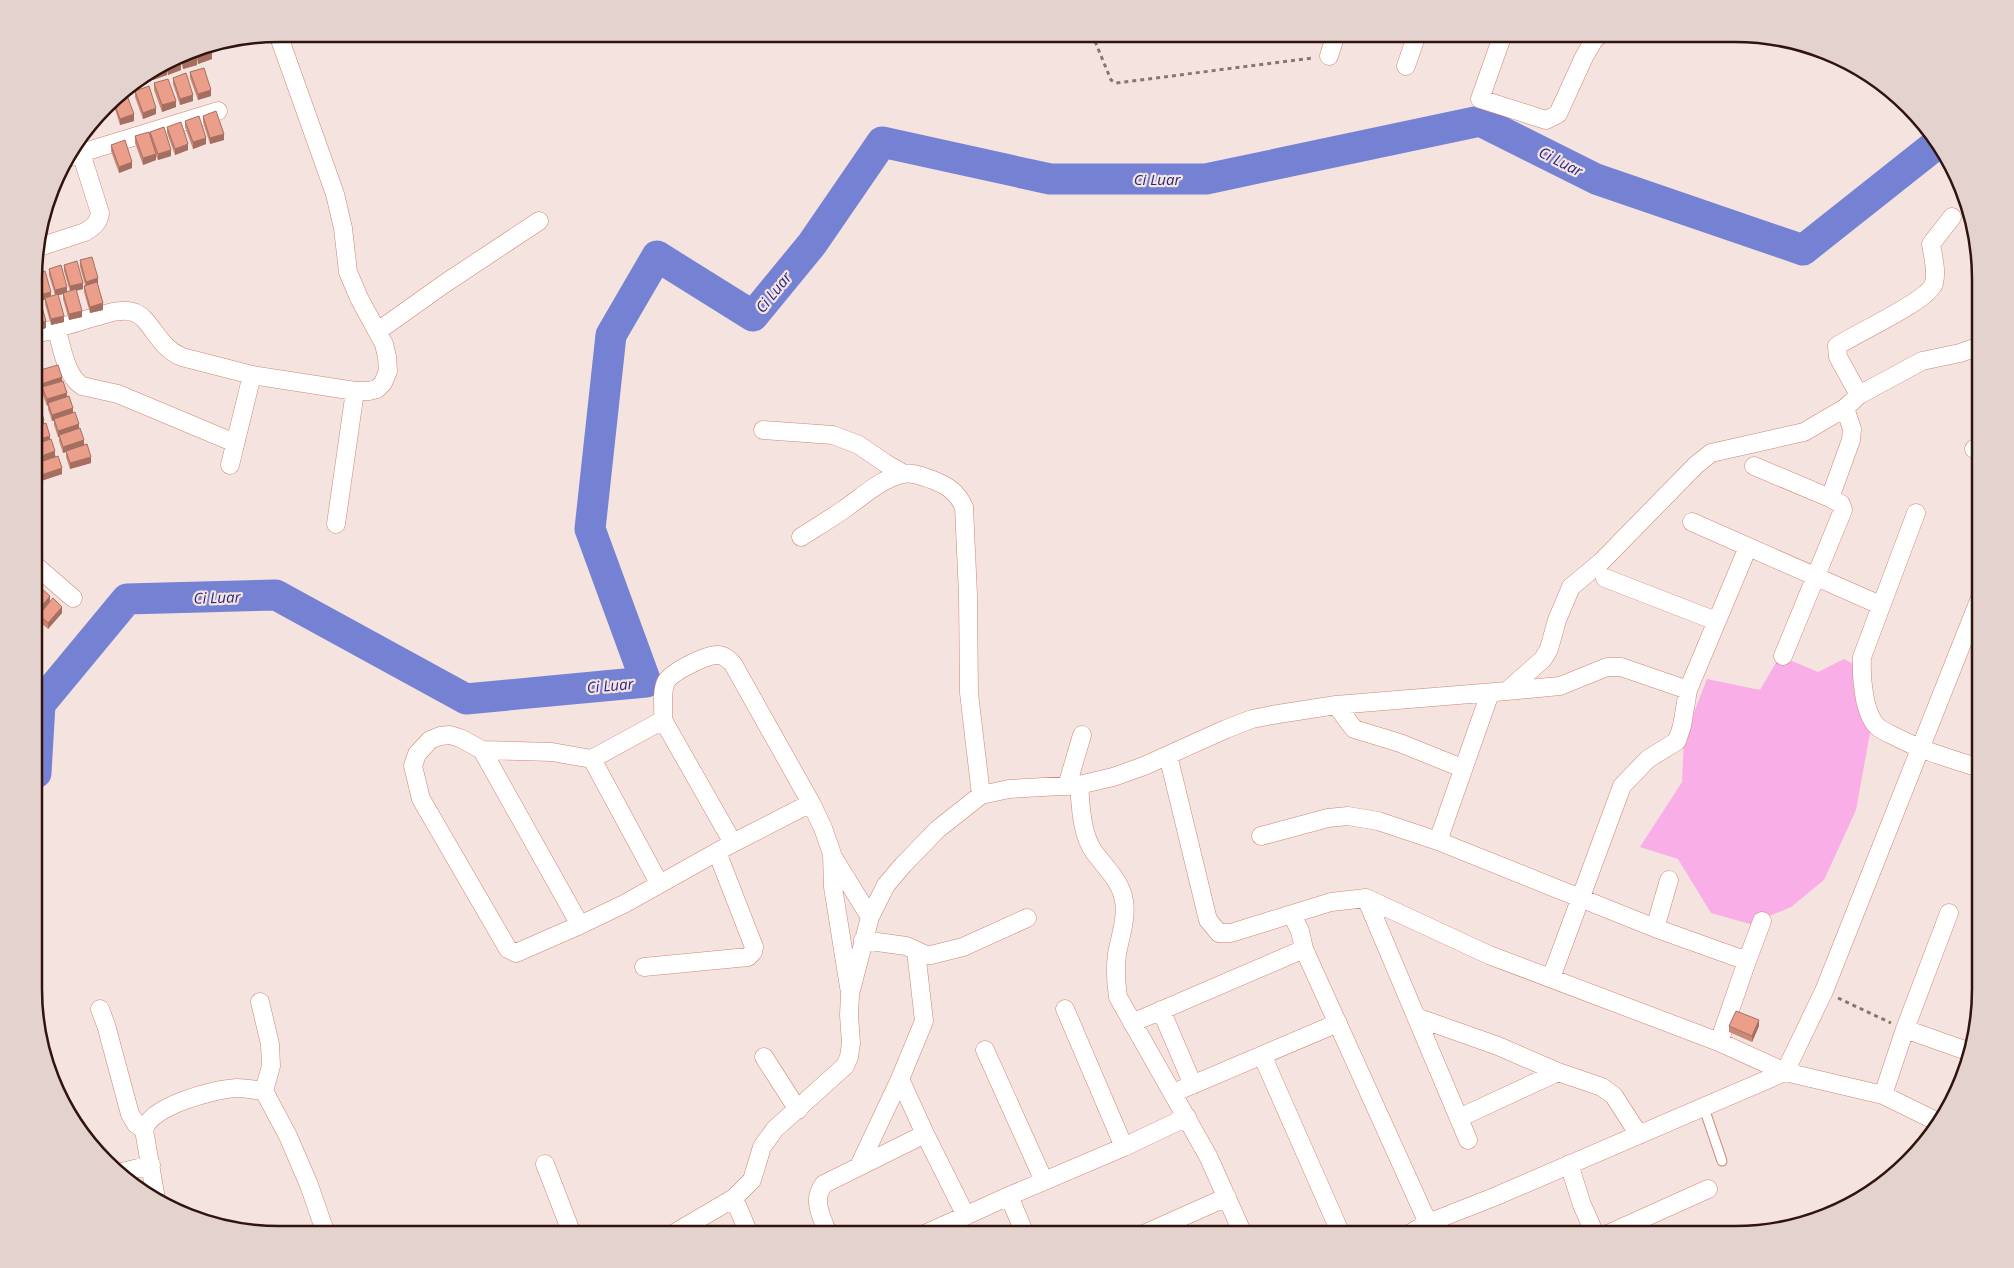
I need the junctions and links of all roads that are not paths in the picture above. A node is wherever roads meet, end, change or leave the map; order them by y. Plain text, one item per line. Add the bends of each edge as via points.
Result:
1 (281, 42) edge
2 (1333, 42) edge
3 (1414, 42) edge
4 (1500, 42) edge
5 (1594, 42) edge
6 (1329, 56) road end
7 (1406, 66) dead end
8 (218, 111) edge
9 (78, 154) edge
10 (76, 158) edge
11 (1952, 217) dead end
12 (539, 221) dead end
13 (45, 245) edge
14 (56, 328) junction
15 (378, 331) junction
16 (42, 332) edge
17 (1972, 349) edge
18 (252, 375) junction
19 (355, 391) junction
20 (1859, 395) junction
21 (1845, 408) junction
22 (763, 430) dead end
23 (235, 443) junction
24 (230, 465) dead end
25 (1754, 466) dead end
26 (904, 474) junction
27 (1830, 498) junction
28 (1916, 513) dead end
29 (1692, 522) dead end
30 (336, 524) dead end
31 (800, 536) dead end
32 (1748, 547) junction
33 (42, 571) edge
34 (1605, 578) dead end
35 (1815, 578) junction
36 (73, 598) dead end
37 (1880, 605) junction
38 (1972, 617) edge
39 (1716, 621) junction
40 (1783, 656) dead end
41 (1688, 690) junction
42 (1498, 692) junction
43 (1336, 705) junction
44 (663, 720) junction
45 (1082, 735) dead end
46 (1918, 749) junction
47 (482, 750) junction
48 (1168, 755) junction
49 (592, 759) junction
50 (1972, 766) edge
51 (1462, 768) junction
52 (1073, 785) junction
53 (981, 795) junction
54 (812, 803) junction
55 (1261, 836) dead end
56 (1438, 841) junction
57 (733, 843) junction
58 (717, 852) junction
59 (832, 854) junction
60 (1670, 880) dead end
61 (659, 883) junction
62 (1366, 898) junction
63 (1582, 898) junction
64 (1949, 914) dead end
65 (1292, 915) junction
66 (870, 917) junction
67 (1027, 918) dead end
68 (1762, 921) dead end
69 (580, 925) junction
70 (1654, 928) junction
71 (863, 940) junction
72 (1304, 949) junction
73 (916, 951) junction
74 (1747, 961) junction
75 (644, 967) dead end
76 (1552, 978) junction
77 (850, 994) junction
78 (260, 1002) dead end
79 (100, 1009) dead end
80 (1065, 1009) dead end
81 (1160, 1010) junction
82 (1416, 1017) junction
83 (1132, 1023) junction
84 (1338, 1023) junction
85 (1905, 1029) junction
86 (1719, 1042) junction
87 (985, 1050) dead end
88 (1963, 1050) edge
89 (1262, 1055) junction
90 (764, 1057) dead end
91 (1558, 1072) junction
92 (1785, 1072) junction
93 (900, 1079) junction
94 (1193, 1085) junction
95 (264, 1091) junction
96 (1173, 1093) junction
97 (1883, 1095) junction
98 (1704, 1108) junction
99 (798, 1110) junction
100 (1186, 1117) junction
101 (1459, 1118) junction
102 (1932, 1120) edge
103 (144, 1130) junction
104 (925, 1134) junction
105 (1639, 1135) junction
106 (1468, 1140) dead end
107 (1124, 1147) junction
108 (1722, 1161) dead end
109 (544, 1164) dead end
110 (1569, 1164) junction
111 (151, 1165) junction
112 (859, 1166) junction
113 (127, 1171) edge
114 (1044, 1181) junction
115 (1708, 1189) dead end
116 (155, 1190) edge
117 (1009, 1196) junction
118 (734, 1198) junction
119 (1233, 1202) junction
120 (966, 1216) junction
121 (1428, 1224) junction
122 (323, 1226) edge
123 (569, 1226) edge
124 (687, 1226) edge
125 (746, 1226) edge
126 (825, 1226) edge
127 (943, 1226) edge
128 (1022, 1226) edge
129 (1166, 1226) edge
130 (1240, 1226) edge
131 (1246, 1226) edge
132 (1337, 1226) edge
133 (1424, 1226) edge
134 (1592, 1226) edge
135 (1626, 1226) edge

1 - 15 street via 335,194 348,272
2 - 6 street
3 - 7 street
4 - 5 street via 1480,99 1546,120 1558,114
8 - 9 street
10 - 13 street via 100,213 98,223 85,232
11 - 20 street via 1931,244 1934,285 1920,300 1837,346 1838,357
12 - 15 street
14 - 16 street
14 - 18 street via 121,310 131,311 143,318 172,353
14 - 23 street via 69,371 82,386 108,390
15 - 19 street via 388,357 388,371 376,389
17 - 20 street via 1922,362
18 - 19 street
18 - 23 street
19 - 30 street
20 - 21 street
21 - 27 street via 1852,430 1851,440
21 - 42 street via 1804,432 1711,453 1696,465 1601,562 1571,587 1557,620 1550,649 1543,659
22 - 26 street via 833,435 860,445
23 - 24 street
25 - 27 street
26 - 31 street via 882,482
26 - 53 street via 951,488 964,507 968,693
27 - 35 street via 1841,504 1843,513
28 - 37 street
29 - 32 street
32 - 35 street
32 - 39 street
33 - 36 street
34 - 39 street
35 - 37 street
35 - 40 street
37 - 46 street via 1862,657 1866,700 1878,727
38 - 46 street
39 - 41 street
41 - 42 street via 1620,667 1608,667 1560,686
41 - 63 street via 1677,741 1648,759 1622,786
42 - 43 street
42 - 51 street
43 - 48 street via 1252,719
43 - 51 street via 1354,729
44 - 49 street
44 - 54 street via 665,687 670,676 709,656 727,658
44 - 57 street
45 - 52 street
46 - 50 street
46 - 92 street via 1824,991
47 - 49 street via 552,752
47 - 69 street
47 - 69 street via 450,736 440,736 423,746 414,766 421,799 508,949 520,952
48 - 52 street via 1113,777
48 - 65 street via 1208,920 1214,928 1218,933 1231,933
49 - 61 street
51 - 56 street
52 - 53 street via 1009,789
52 - 83 street via 1087,838 1124,899 1116,982 1118,996
53 - 66 street via 938,829 903,865 886,885
54 - 57 street
54 - 59 street
55 - 56 street via 1328,818 1348,816 1378,821
56 - 63 street
57 - 58 street
58 - 61 street
58 - 75 street via 754,947 753,952 748,957
59 - 66 street
59 - 77 street via 833,887
60 - 70 street
61 - 69 street
62 - 65 street via 1331,902
62 - 76 street via 1490,955
62 - 82 street
63 - 70 street
63 - 76 street
64 - 85 street
65 - 72 street
66 - 71 street
67 - 73 street via 944,953 926,955
68 - 74 street
70 - 74 street
71 - 73 street via 906,946
71 - 77 street
72 - 81 street
72 - 84 street
73 - 93 street via 924,1021
74 - 86 street
76 - 86 street
77 - 99 street via 852,1043 845,1066
78 - 95 street via 270,1044 271,1066
79 - 103 street via 130,1114
80 - 107 street
81 - 83 street
81 - 94 street
82 - 91 street via 1498,1046
82 - 101 street
83 - 96 street
84 - 89 street
84 - 121 street
85 - 88 street
85 - 97 street
86 - 92 street
87 - 114 street
89 - 94 street
89 - 132 street
90 - 99 street
91 - 101 street
91 - 105 street via 1602,1087 1614,1096
92 - 97 street
92 - 98 street
93 - 104 street
93 - 112 street
94 - 96 street
95 - 103 street via 238,1088 218,1091 166,1108 151,1118
95 - 122 street via 288,1136
96 - 100 street
97 - 102 street
98 - 105 street
98 - 108 lane
99 - 118 street via 775,1129 762,1147 752,1180
100 - 107 street
100 - 119 street
101 - 106 street
103 - 111 street
104 - 112 street
104 - 120 street
105 - 110 street
107 - 114 street
109 - 123 street
110 - 121 street
110 - 134 street
111 - 113 street
111 - 116 street
112 - 126 street via 824,1184 820,1190 817,1204
114 - 117 street
115 - 135 street
117 - 120 street
117 - 128 street
118 - 124 street
118 - 125 street
119 - 129 street
119 - 130 street
119 - 131 street
120 - 127 street
121 - 133 street

